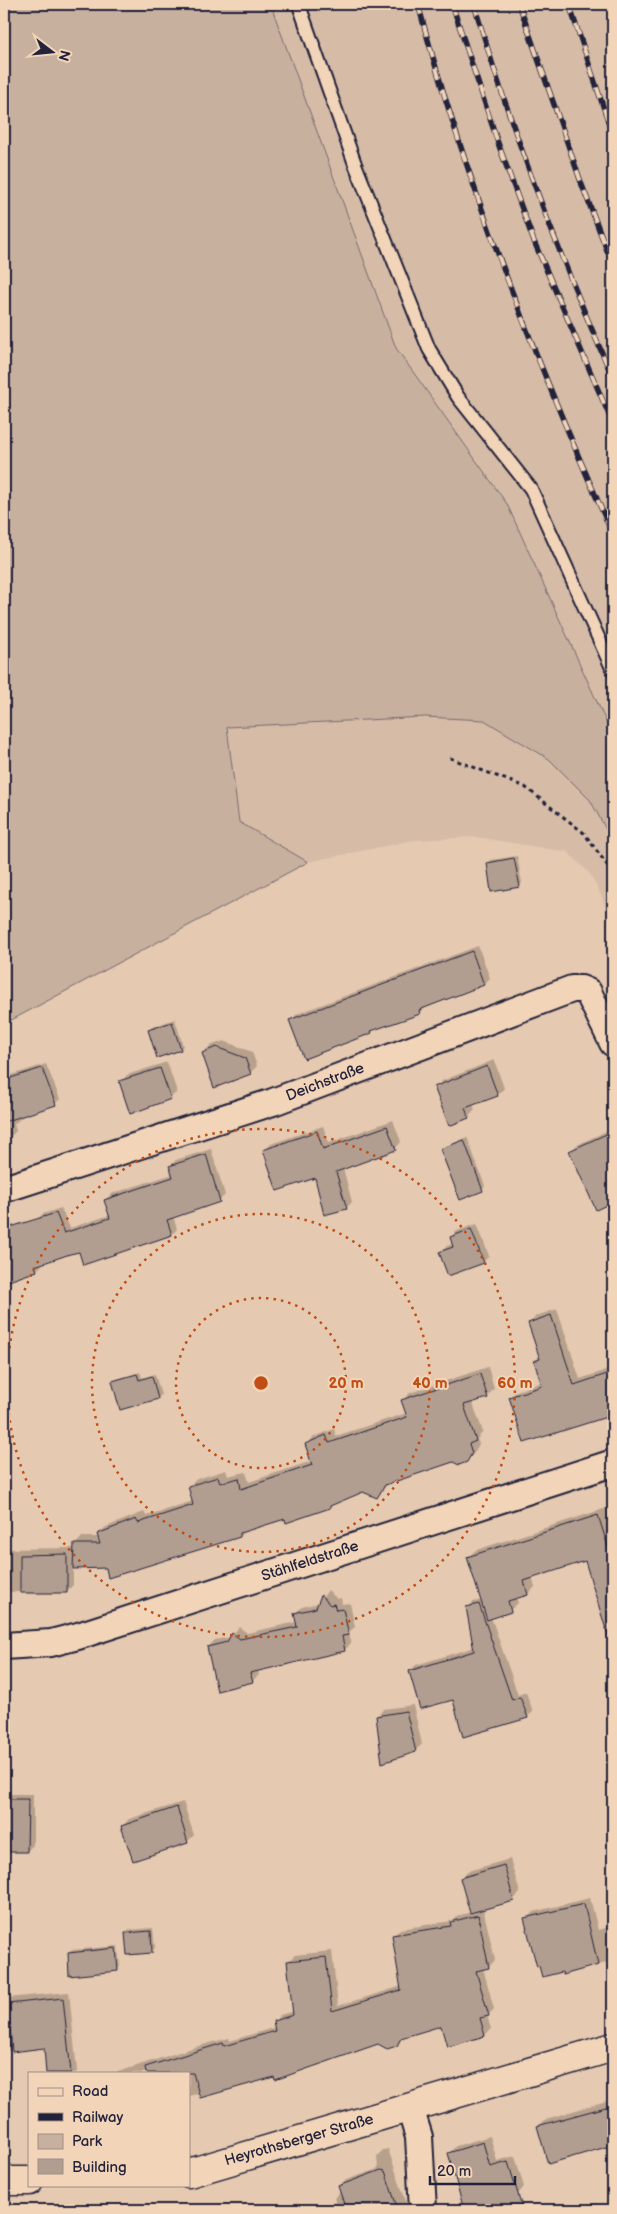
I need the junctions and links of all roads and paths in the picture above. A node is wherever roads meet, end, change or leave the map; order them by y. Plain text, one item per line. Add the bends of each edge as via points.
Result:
1 (299, 5) edge
2 (613, 670) edge
3 (450, 758) dead end
4 (613, 874) edge
5 (613, 1043) edge
6 (4, 1189) edge
7 (613, 1463) edge
8 (4, 1646) edge
9 (613, 2047) edge
10 (410, 2108) junction
11 (190, 2173) edge
12 (4, 2181) edge
13 (28, 2181) edge
14 (423, 2210) edge

1 - 2 lane via 355,164 429,349 458,397 531,489
3 - 4 path via 525,787 584,833
5 - 6 street, Deichstraße via 588,992 572,989 273,1102
7 - 8 street, Stählfeldstraße via 78,1636 51,1643
9 - 10 street, Heyrothsberger Straße
10 - 11 street, Heyrothsberger Straße
10 - 14 street via 419,2137
12 - 13 street

